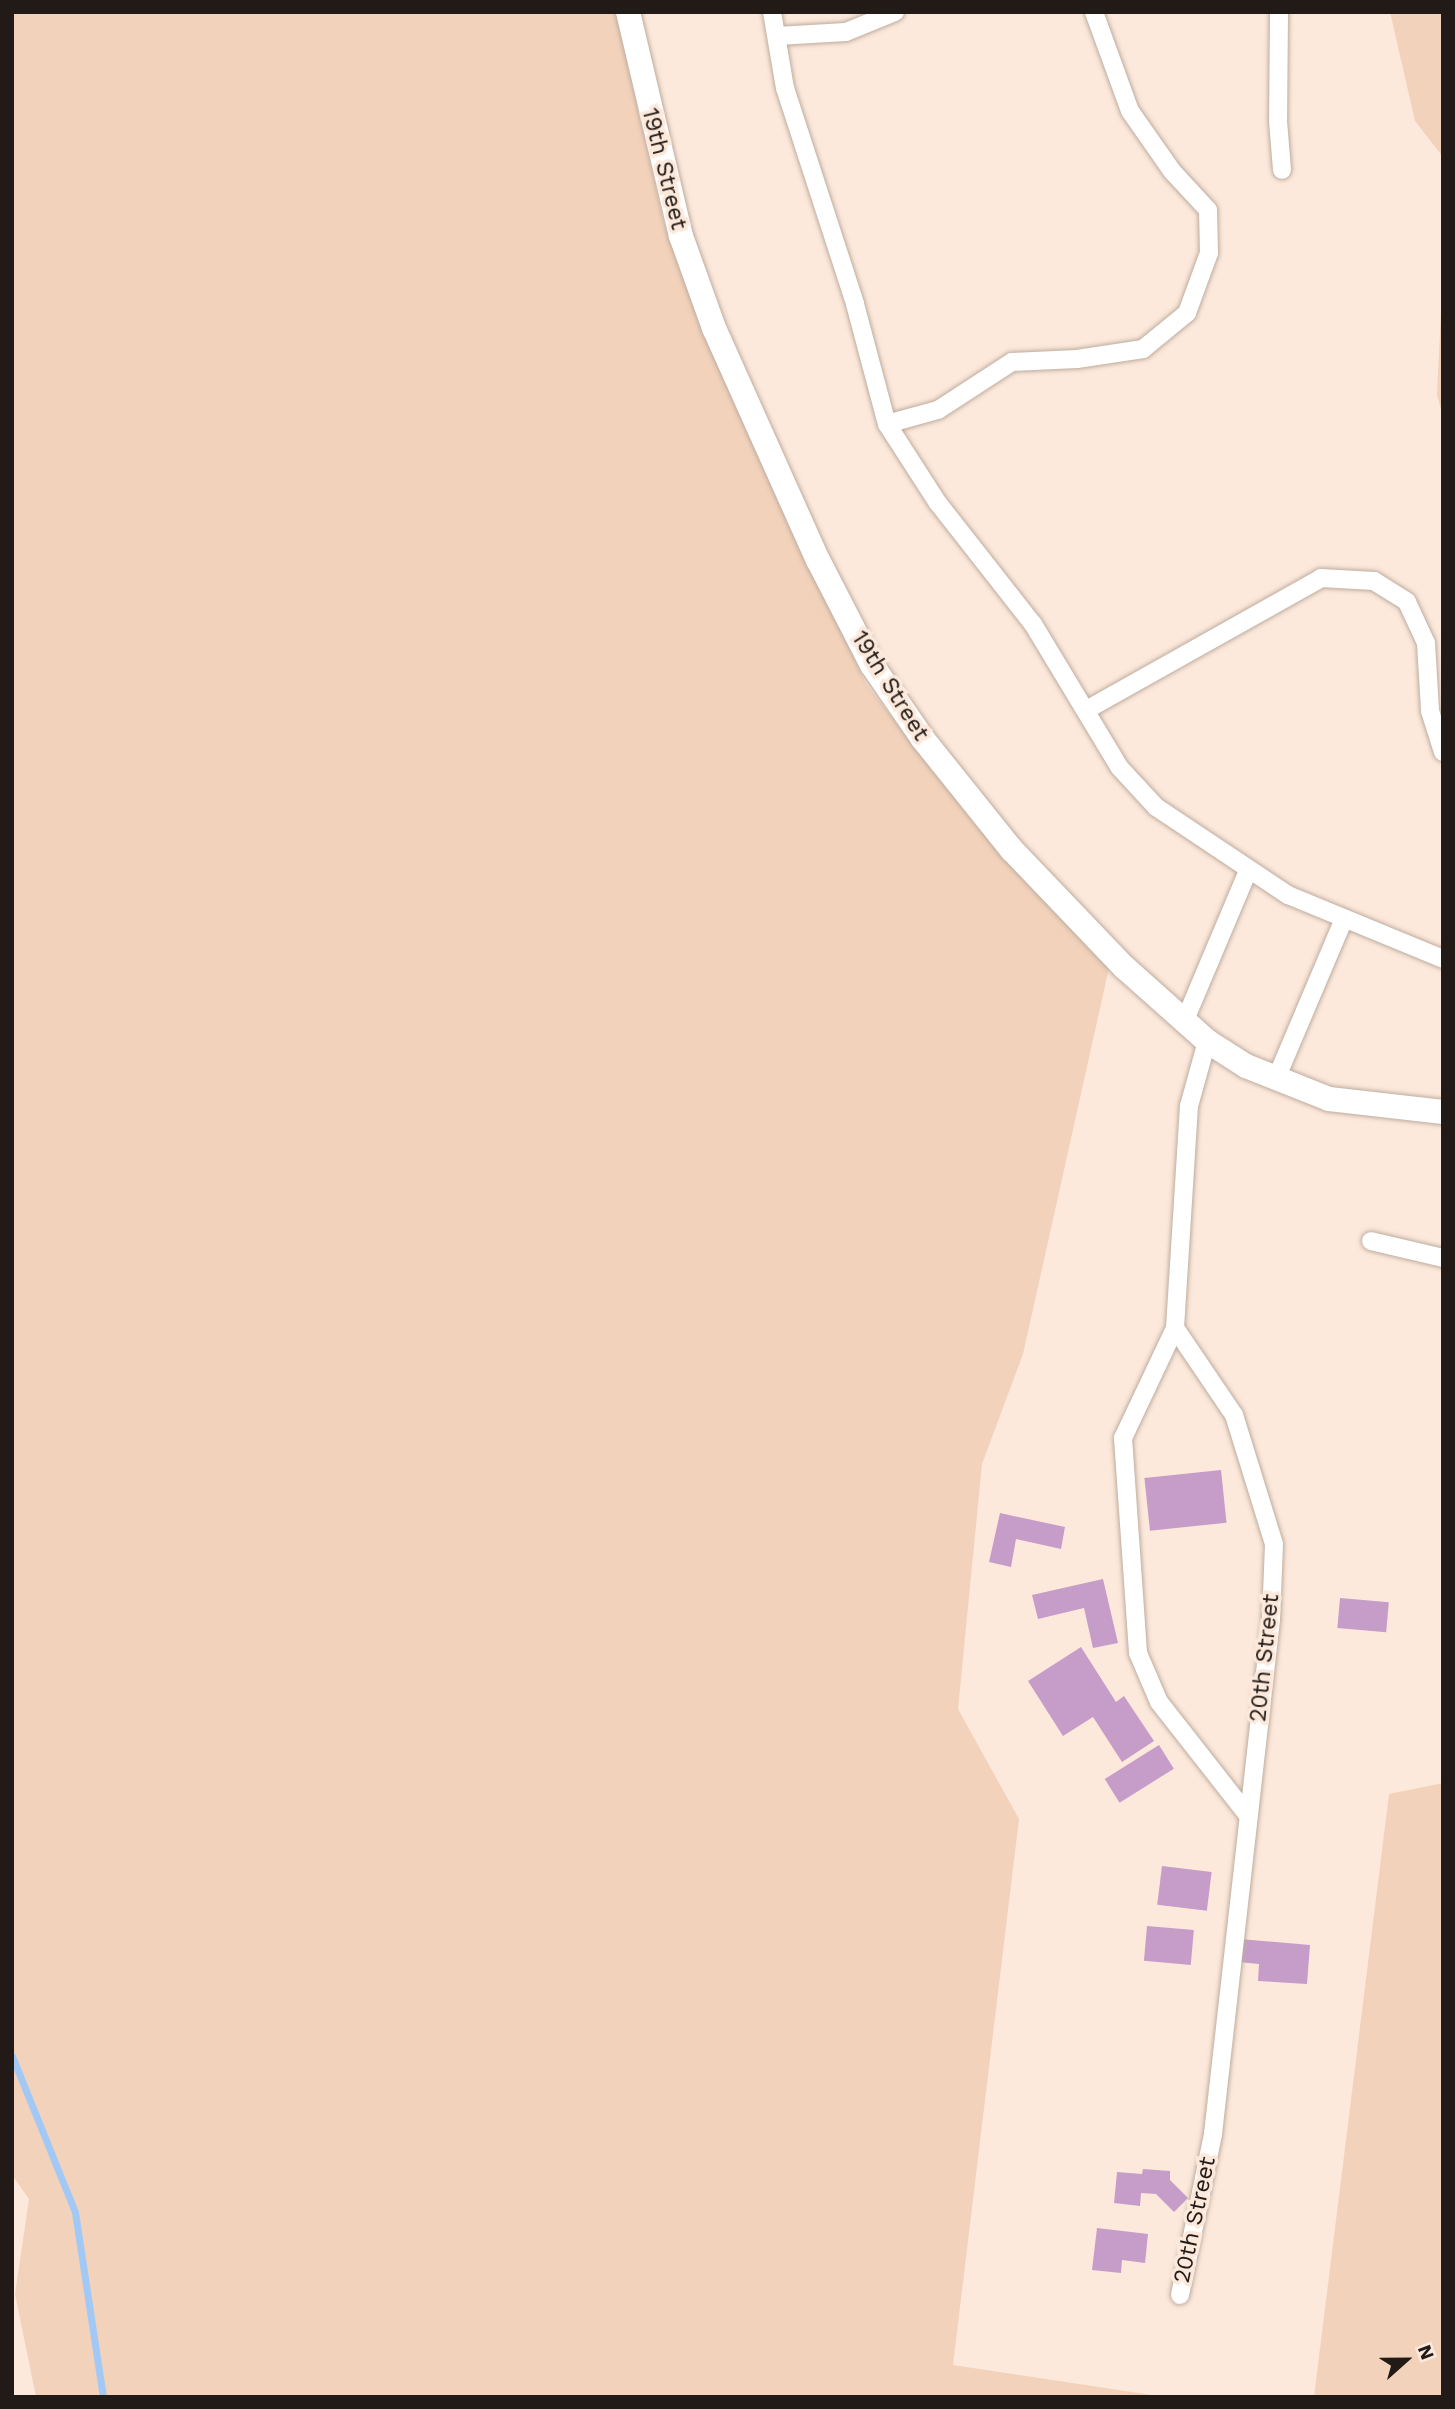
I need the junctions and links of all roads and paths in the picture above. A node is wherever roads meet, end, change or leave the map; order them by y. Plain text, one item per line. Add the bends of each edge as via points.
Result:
1 (628, 12) edge
2 (772, 12) edge
3 (895, 12) edge
4 (1094, 12) edge
5 (1279, 12) edge
6 (776, 36) junction
7 (1282, 170) dead end
8 (887, 424) junction
9 (1088, 709) junction
10 (1443, 752) edge
11 (1248, 871) junction
12 (1344, 919) junction
13 (1443, 960) edge
14 (1185, 1020) junction
15 (1208, 1041) junction
16 (1276, 1079) junction
17 (1443, 1112) edge
18 (1371, 1241) dead end
19 (1443, 1258) edge
20 (1175, 1328) junction
21 (1246, 1813) junction
22 (1180, 2295) dead end

1 - 14 street, 19th Street via 681,236 714,328 789,499 872,665 923,739 1012,850 1124,967
2 - 6 street
3 - 6 street via 846,32
4 - 8 street via 1130,111 1172,171 1208,209 1209,253 1187,313 1143,349 1012,362 938,410
5 - 7 street
6 - 8 street via 785,88 855,304
8 - 9 street via 938,503 1033,624
9 - 10 street via 1321,578 1374,582 1407,602 1426,643 1430,711
9 - 11 street via 1120,768 1156,807
11 - 12 street via 1288,895
11 - 14 street
12 - 13 street
12 - 16 street
14 - 15 street, 19th Street
15 - 16 street, 19th Street
15 - 20 street via 1189,1105
16 - 17 street, 19th Street via 1329,1099
18 - 19 street
20 - 21 street, 20th Street via 1234,1415 1274,1544 1271,1619
20 - 21 street via 1123,1438 1138,1653 1159,1702
21 - 22 street, 20th Street via 1213,2134

